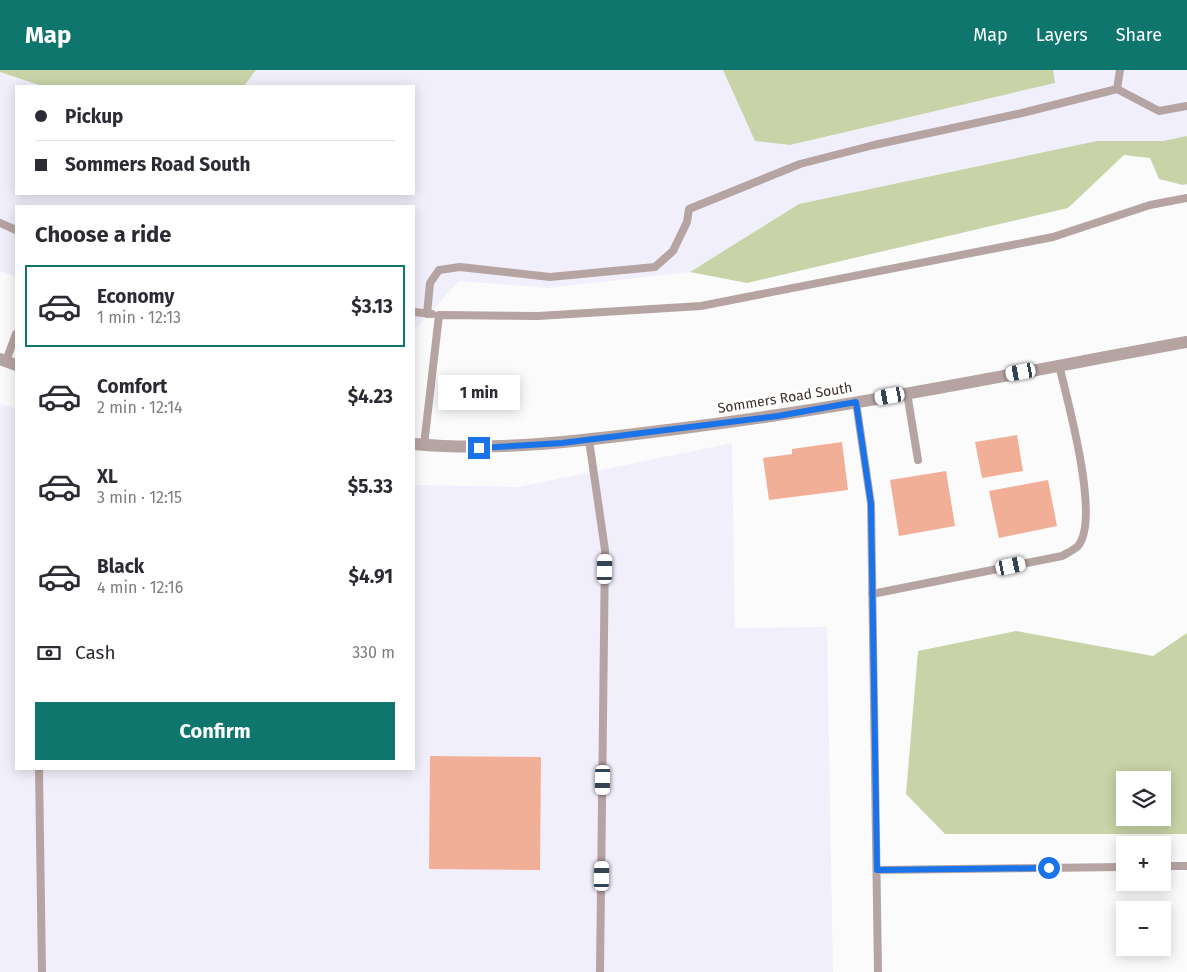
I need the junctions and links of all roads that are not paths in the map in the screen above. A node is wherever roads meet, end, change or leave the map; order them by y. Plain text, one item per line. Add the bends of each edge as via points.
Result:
1 (1120, 70) edge
2 (1117, 89) junction
3 (1187, 106) edge
4 (1187, 198) edge
5 (0, 223) edge
6 (15, 230) edge
7 (415, 312) edge
8 (427, 314) junction
9 (439, 315) junction
10 (15, 337) edge
11 (1187, 342) edge
12 (7, 362) edge
13 (1059, 365) junction
14 (906, 393) junction
15 (856, 402) junction
16 (589, 440) junction
17 (419, 445) edge
18 (918, 460) dead end
19 (872, 594) junction
20 (39, 770) edge
21 (1171, 866) edge
22 (1187, 866) edge
23 (1116, 867) edge
24 (877, 870) junction
25 (42, 972) edge
26 (600, 972) edge
27 (878, 972) edge

1 - 2 lane
2 - 3 lane via 1159,111
2 - 8 lane via 800,164 689,209 674,251 655,267 550,277 460,267 439,270 430,283
4 - 9 lane via 1150,205 1053,237 701,306 538,316
5 - 6 lane
7 - 8 lane
8 - 9 lane
9 - 17 lane
10 - 12 lane
11 - 13 street, Sommers Road South
13 - 14 street, Sommers Road South
13 - 19 lane via 1079,450 1086,502 1084,528 1078,545 1062,556
14 - 15 street, Sommers Road South
14 - 18 lane
15 - 16 street, Sommers Road South via 778,416
15 - 19 lane via 871,504
16 - 17 street, Sommers Road South via 479,448
16 - 26 lane via 605,550
19 - 24 lane
20 - 25 lane
21 - 22 lane
23 - 24 lane
24 - 27 lane

